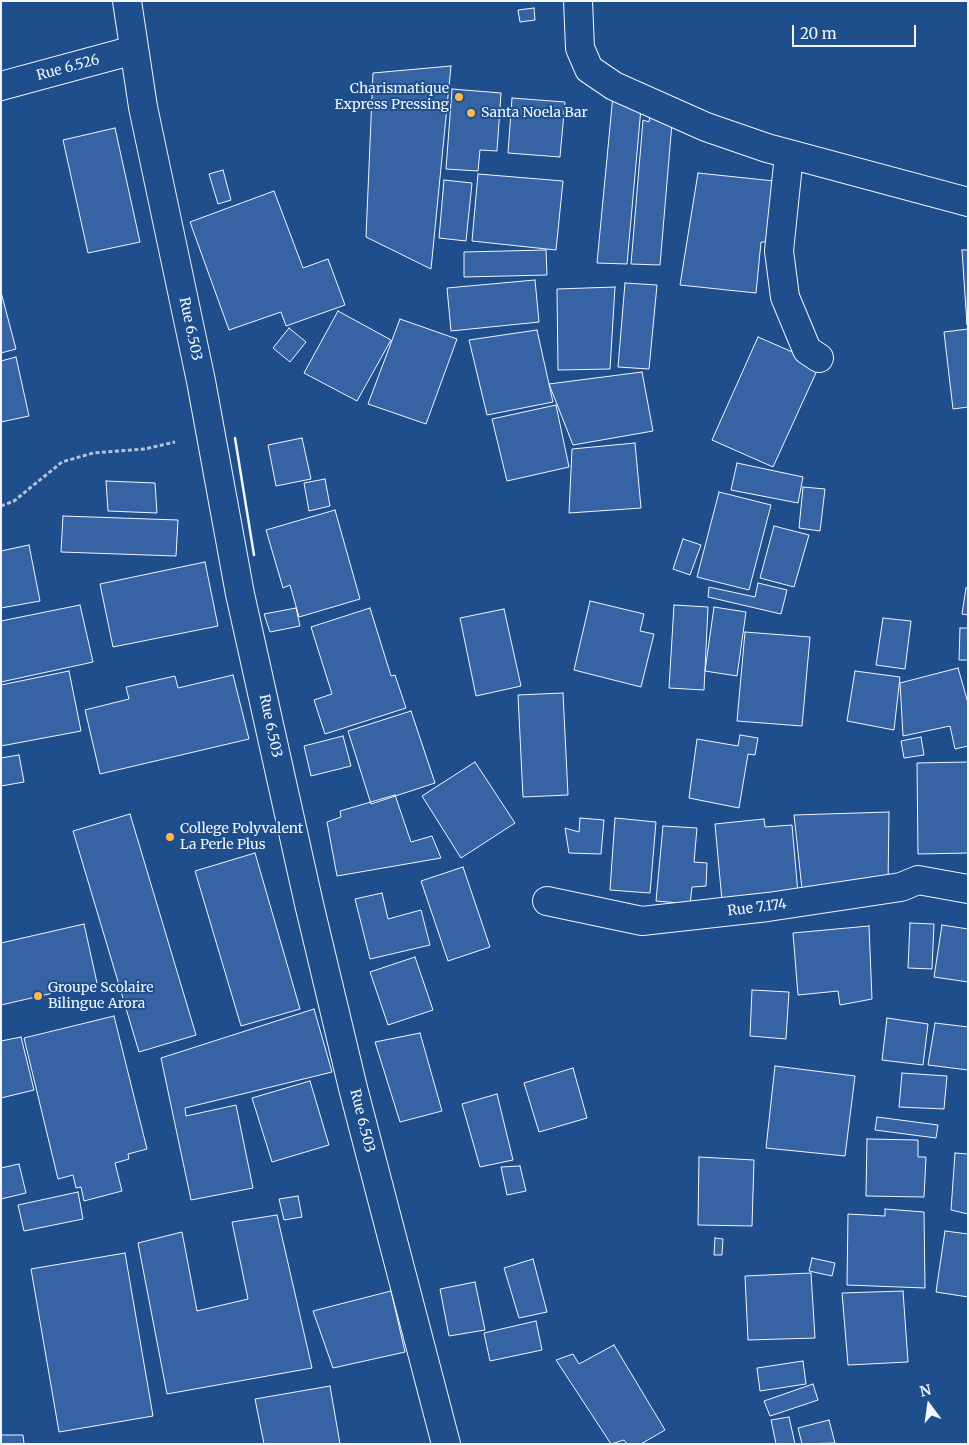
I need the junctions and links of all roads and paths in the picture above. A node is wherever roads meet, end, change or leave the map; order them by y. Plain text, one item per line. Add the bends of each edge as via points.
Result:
1 (127, 1) edge
2 (578, 1) edge
3 (134, 50) junction
4 (1, 86) edge
5 (789, 155) junction
6 (968, 202) edge
7 (818, 358) dead end
8 (210, 434) junction
9 (1, 506) edge
10 (968, 889) edge
11 (546, 901) dead end
12 (446, 1444) edge

1 - 3 street, Rue 6.503
2 - 5 street via 580,48 589,68 614,86 706,126
3 - 4 street, Rue 6.526
3 - 8 street, Rue 6.503
5 - 6 street
5 - 7 street via 778,252 790,314 808,350
8 - 9 path via 145,449 93,453 62,462 14,502
8 - 12 street, Rue 6.503 via 240,594 309,904
10 - 11 street, Rue 7.174 via 918,880 901,886 777,906 642,922

